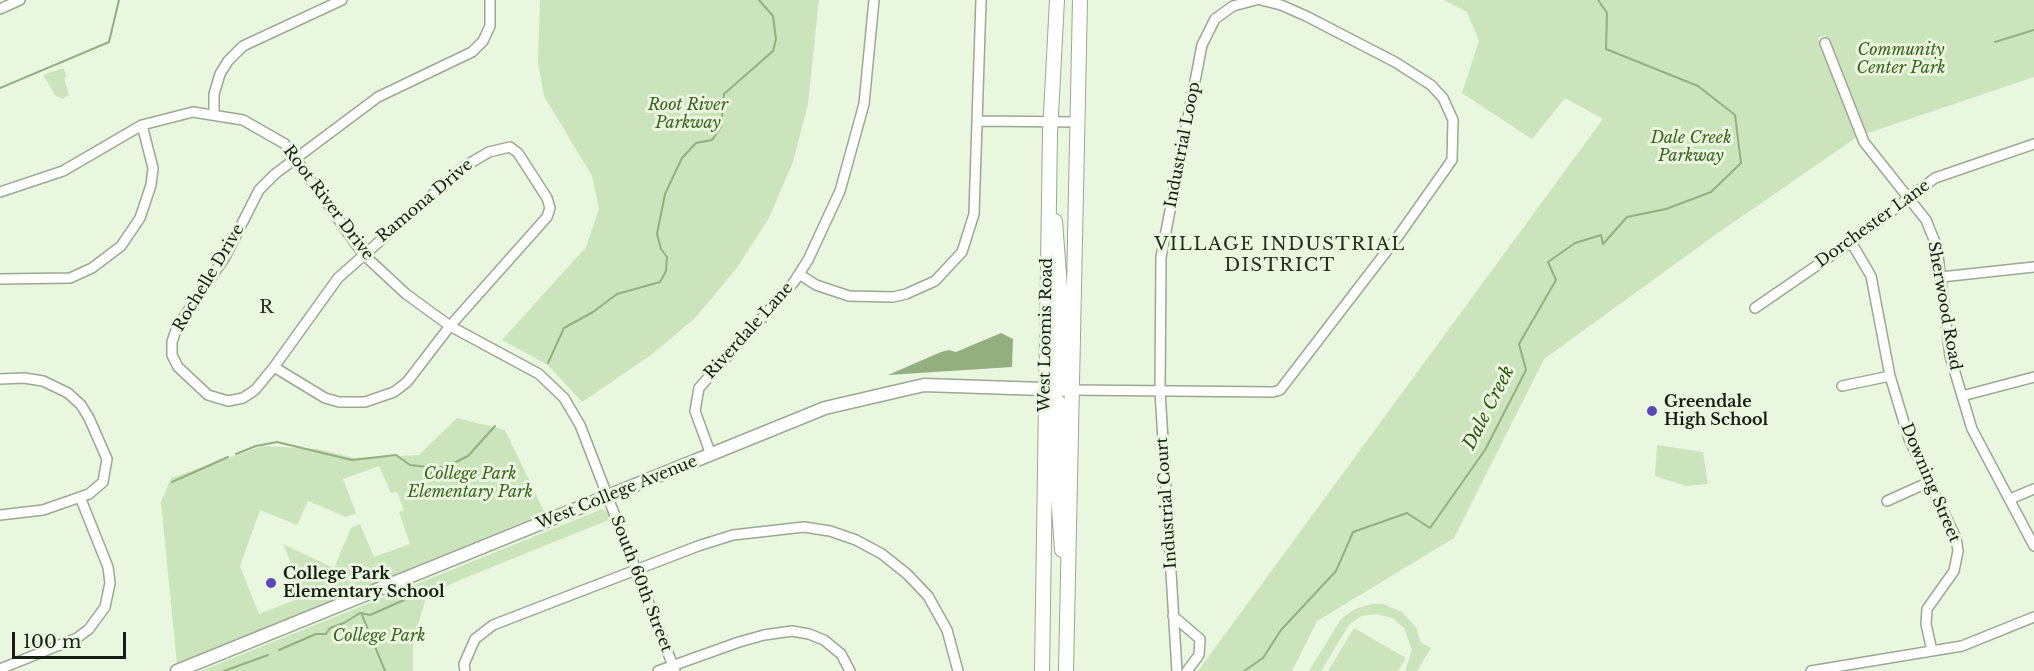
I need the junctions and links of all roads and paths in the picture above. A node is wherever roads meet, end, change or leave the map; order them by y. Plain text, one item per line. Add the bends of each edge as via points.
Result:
1 (20, 0) edge
2 (342, 0) edge
3 (490, 0) edge
4 (874, 0) edge
5 (981, 0) edge
6 (1057, 0) edge
7 (1080, 0) edge
8 (1256, 0) edge
9 (1261, 0) edge
10 (0, 9) edge
11 (1825, 43) dead end
12 (214, 113) junction
13 (977, 121) junction
14 (1076, 122) junction
15 (1050, 123) junction
16 (142, 125) junction
17 (2034, 144) edge
18 (297, 158) junction
19 (1049, 178) junction
20 (0, 192) edge
21 (1909, 197) junction
22 (1851, 242) junction
23 (363, 254) junction
24 (2034, 267) edge
25 (799, 274) junction
26 (1941, 277) junction
27 (0, 279) edge
28 (1755, 308) dead end
29 (450, 326) junction
30 (274, 367) junction
31 (1890, 376) junction
32 (2034, 377) edge
33 (0, 379) edge
34 (1842, 386) dead end
35 (1045, 390) junction
36 (1072, 390) junction
37 (1160, 391) junction
38 (1962, 396) junction
39 (711, 455) junction
40 (1929, 482) junction
41 (2034, 489) edge
42 (80, 497) junction
43 (608, 497) junction
44 (2010, 499) junction
45 (1887, 501) dead end
46 (0, 514) edge
47 (2034, 546) edge
48 (635, 569) junction
49 (1068, 585) junction
50 (1173, 616) junction
51 (2034, 617) edge
52 (1932, 651) junction
53 (0, 669) edge
54 (674, 669) edge
55 (177, 671) edge
56 (465, 671) edge
57 (658, 671) edge
58 (850, 671) edge
59 (958, 671) edge
60 (1042, 671) edge
61 (1066, 671) edge
62 (1177, 671) edge
63 (1187, 671) edge
64 (1811, 671) edge

1 - 10 street
2 - 12 street via 243,46 220,74
3 - 18 street, Rochelle Drive via 490,26 472,52 378,97
4 - 25 street, Riverdale Lane via 867,79 854,149 840,190
5 - 13 street
6 - 15 main road, West Loomis Road
7 - 14 main road, West Loomis Road
8 - 37 street, Industrial Loop via 1233,6 1215,20 1202,45 1161,257
9 - 37 street via 1314,20 1431,85 1450,114 1454,152 1440,178 1280,390
11 - 21 street, Sherwood Road via 1864,142
12 - 16 street, Root River Drive via 193,112
12 - 18 street, Root River Drive via 243,120 268,133
13 - 15 street
13 - 25 street via 974,214 967,242 955,261 935,280 906,294 872,298 849,296 816,285
14 - 15 street
14 - 36 main road, West Loomis Road
15 - 19 main road, West Loomis Road
16 - 20 street, Root River Drive via 63,171
16 - 27 street via 153,168 151,185 140,218 121,246 92,268 70,278
17 - 21 street, Dorchester Lane via 1935,178
18 - 23 street, Root River Drive
18 - 30 street, Rochelle Drive via 259,190 225,257 177,327 172,342 172,355 178,367 208,395 228,401 255,390
19 - 35 main road, West Loomis Road
19 - 36 main road via 1058,242 1059,378
21 - 22 street, Dorchester Lane
21 - 26 street, Sherwood Road via 1926,220 1937,247
22 - 28 street, Dorchester Lane
22 - 31 street, Downing Street via 1871,276
23 - 29 street, Root River Drive via 406,294
23 - 29 street, Ramona Drive via 475,159 501,147 518,153 547,198 547,217
23 - 30 street, Rochelle Drive via 338,278
24 - 26 street
25 - 39 street, Riverdale Lane via 699,388 695,411
26 - 38 street, Sherwood Road via 1950,356
29 - 30 street, Ramona Drive via 407,382 394,393 371,400 325,398
29 - 43 street, Root River Drive via 522,363 558,392 579,425
31 - 34 street
31 - 40 street, Downing Street via 1909,439
32 - 38 street
33 - 42 street via 43,381 57,386 81,405 107,459 103,482
35 - 36 street, West College Avenue
35 - 39 street, West College Avenue via 924,385 825,408
35 - 49 main road via 1059,403 1060,540
35 - 60 main road, West Loomis Road
36 - 37 street
36 - 49 main road, West Loomis Road
37 - 50 street, Industrial Court
38 - 44 street, Sherwood Road via 1972,429
39 - 43 street, West College Avenue
40 - 45 street
40 - 52 street, Downing Street via 1956,538 1958,551 1954,571 1927,609
41 - 44 street
42 - 46 street via 43,510
42 - 53 street via 108,567 110,583 105,608 77,638
43 - 48 street, South 60th Street
43 - 55 street, West College Avenue
44 - 47 street, Sherwood Road
48 - 54 street, South 60th Street
48 - 56 street via 493,625 475,639
48 - 59 street via 733,535 804,527 830,531 882,554 928,596 947,630
49 - 61 main road, West Loomis Road
50 - 62 street, Industrial Court
50 - 63 street via 1200,639 1199,655
51 - 52 street via 1981,640
52 - 64 street
54 - 57 street
54 - 58 street via 739,642 792,631 824,640 841,654

